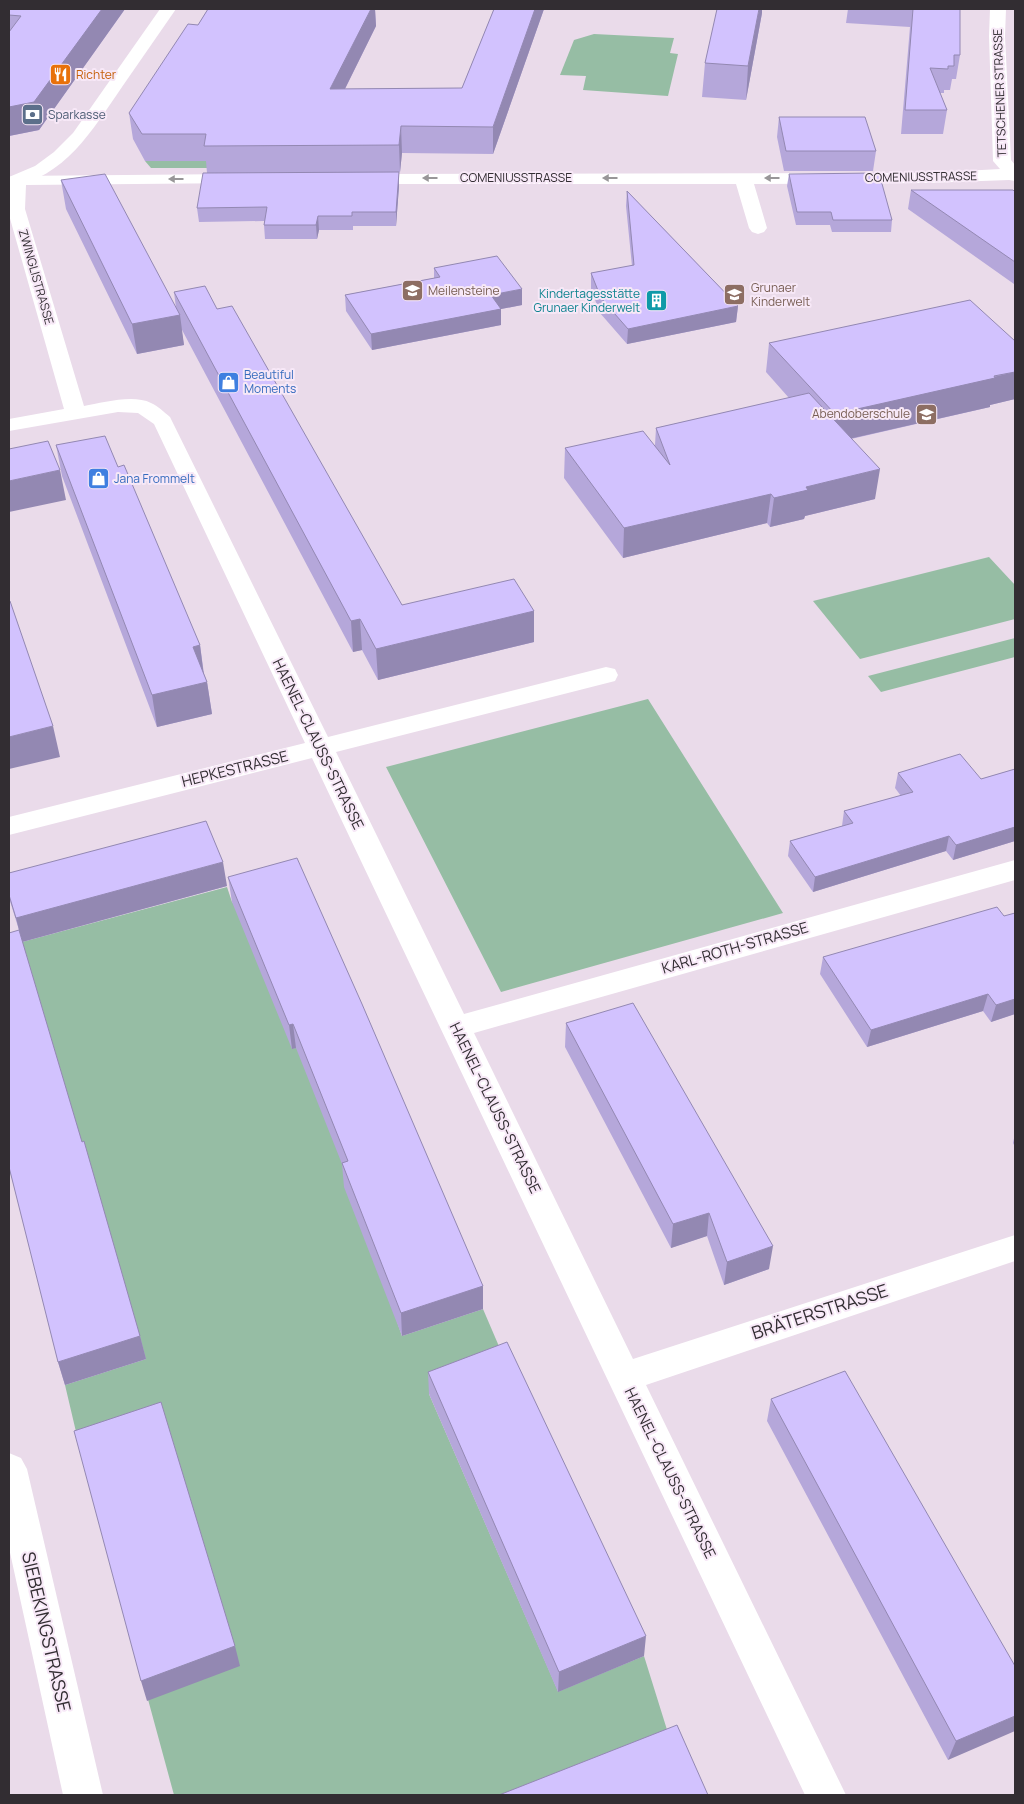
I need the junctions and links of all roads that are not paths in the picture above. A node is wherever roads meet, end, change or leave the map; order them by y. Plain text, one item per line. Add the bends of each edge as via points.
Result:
1 (168, 9) edge
2 (998, 9) edge
3 (1015, 175) edge
4 (345, 178) edge
5 (743, 178) junction
6 (252, 179) edge
7 (13, 182) edge
8 (758, 228) dead end
9 (75, 412) junction
10 (9, 425) edge
11 (606, 675) dead end
12 (319, 748) junction
13 (9, 826) edge
14 (1015, 870) edge
15 (456, 1027) junction
16 (1015, 1248) edge
17 (624, 1377) junction
18 (9, 1469) edge
19 (83, 1795) edge
20 (826, 1795) edge

1 - 7 street via 79,136 41,170
2 - 3 street, TETSCHENER STRASSE via 1002,161
3 -> 5 street, COMENIUSSTRASSE
5 -> 4 street, COMENIUSSTRASSE
5 - 8 street
6 -> 7 street
7 - 9 street, ZWINGLISTRASSE via 16,208
9 - 10 street
9 - 12 street, HAENEL-CLAUSS-STRASSE via 118,406 143,407 163,421
11 - 12 street, HEPKESTRASSE
12 - 13 street, HEPKESTRASSE
12 - 15 street, HAENEL-CLAUSS-STRASSE
14 - 15 street, KARL-ROTH-STRASSE
15 - 17 street, HAENEL-CLAUSS-STRASSE
16 - 17 street, BRÄTERSTRASSE
17 - 20 street, HAENEL-CLAUSS-STRASSE
18 - 19 street, SIEBEKINGSTRASSE

